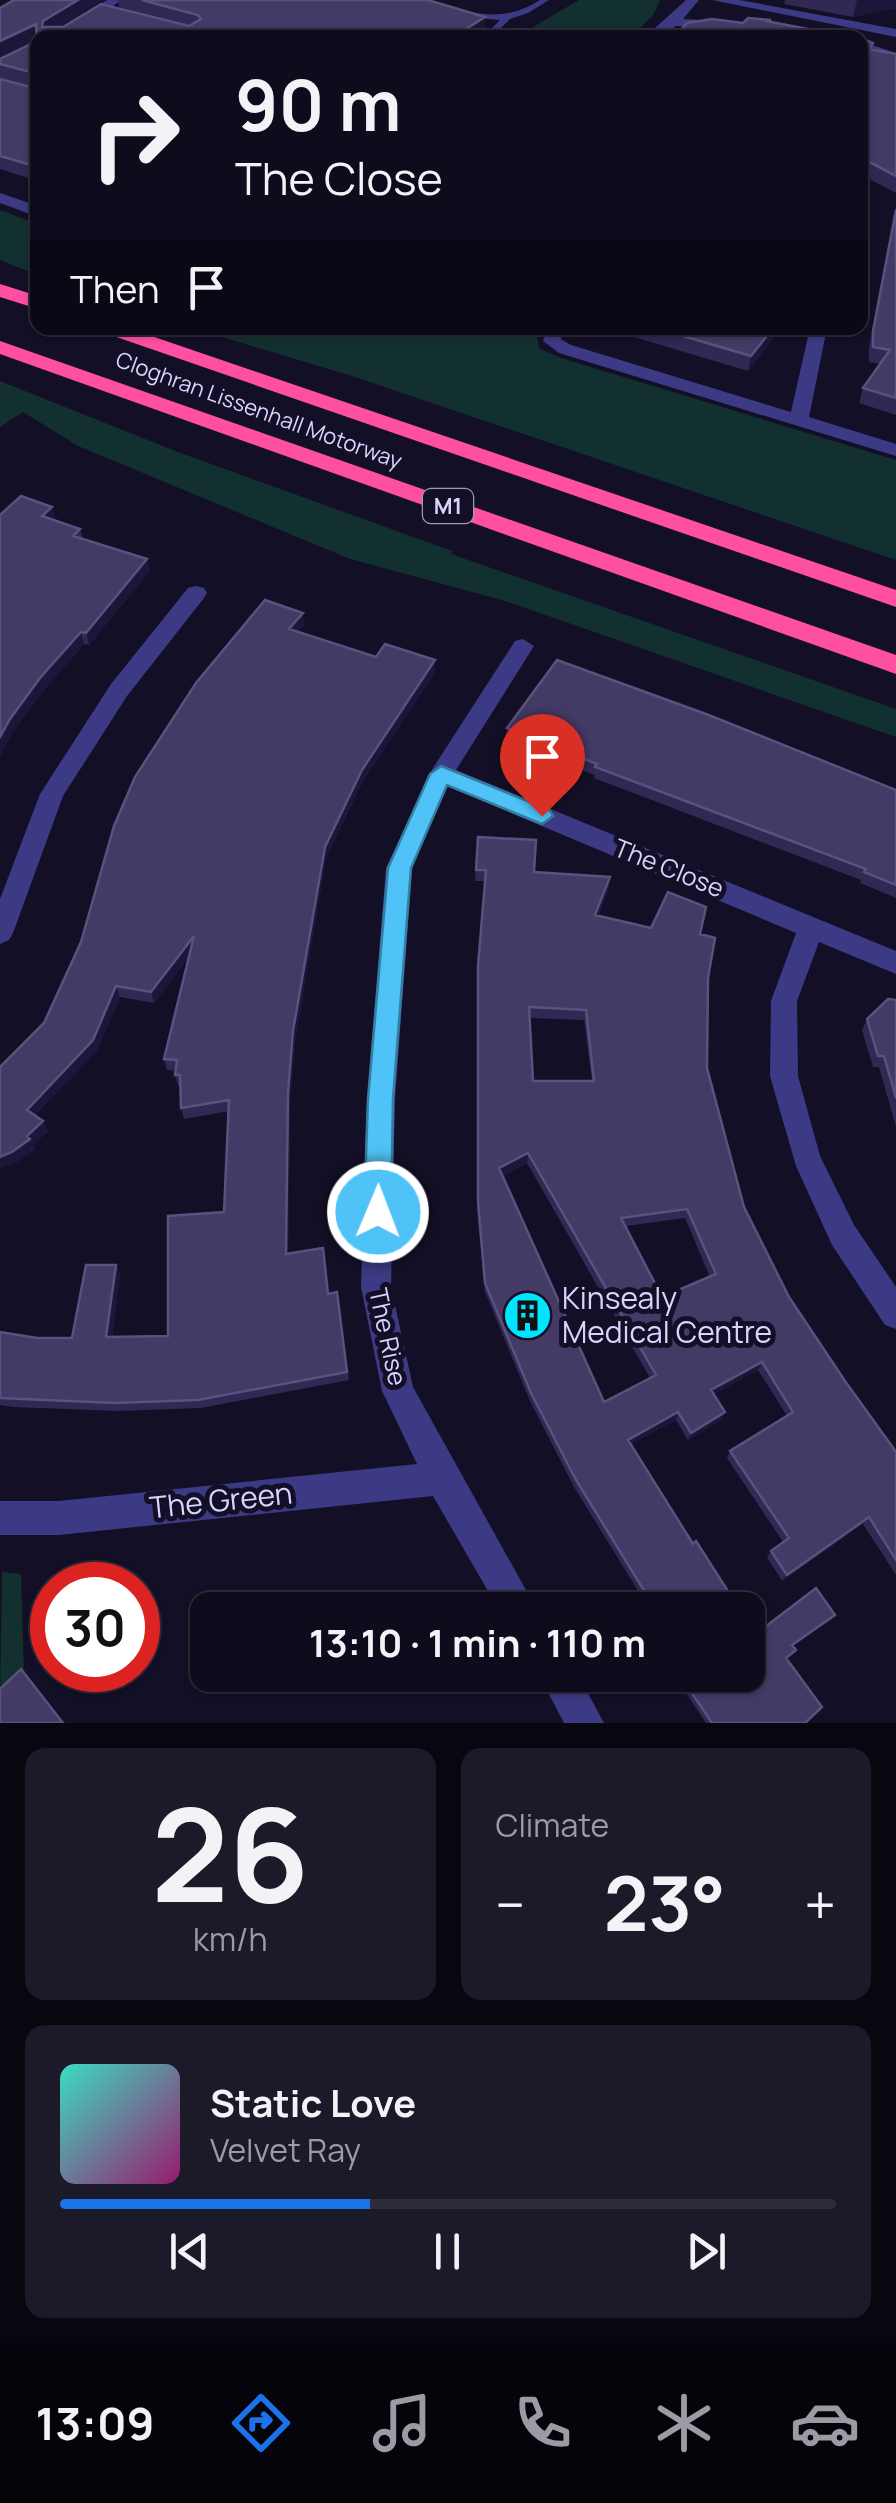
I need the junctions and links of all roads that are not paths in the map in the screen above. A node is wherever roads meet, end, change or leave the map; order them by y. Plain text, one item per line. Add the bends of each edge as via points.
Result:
1 (529, 0) edge
2 (693, 0) edge
3 (718, 0) edge
4 (543, 2) edge
5 (118, 7) edge
6 (450, 9) edge
7 (506, 19) junction
8 (673, 22) junction
9 (734, 25) edge
10 (67, 30) edge
11 (494, 30) edge
12 (662, 30) edge
13 (896, 33) edge
14 (868, 47) edge
15 (896, 58) edge
16 (0, 198) edge
17 (30, 209) edge
18 (0, 290) edge
19 (30, 300) edge
20 (129, 335) edge
21 (553, 335) edge
22 (817, 335) edge
23 (0, 347) edge
24 (799, 420) junction
25 (896, 450) edge
26 (196, 593) dead end
27 (896, 598) edge
28 (523, 646) dead end
29 (896, 665) edge
30 (441, 774) junction
31 (811, 927) junction
32 (0, 934) edge
33 (896, 963) edge
34 (896, 1314) edge
35 (442, 1478) junction
36 (0, 1518) edge
37 (508, 1592) edge
38 (566, 1692) edge
39 (584, 1723) edge

1 - 4 lane
2 - 8 street
3 - 13 street
4 - 7 lane
5 - 10 street
6 - 7 lane
7 - 11 lane
8 - 9 street
8 - 12 street
14 - 15 street
16 - 17 street
18 - 19 highway
20 - 27 highway, Cloghran Lissenhall Motorway / M1
21 - 24 street via 558,346
22 - 24 street
23 - 29 highway, Cloghran Lissenhall Motorway / M1
24 - 25 street
26 - 32 street via 120,690 52,794
28 - 30 street, The Rise
30 - 31 street, The Close
30 - 35 street, The Rise via 400,868 380,1099 376,1287 398,1391
31 - 33 street, The Close
31 - 34 street via 784,1002 784,1076 813,1172 843,1235
35 - 36 street, The Green via 59,1518
35 - 37 street, The Rise
38 - 39 street

